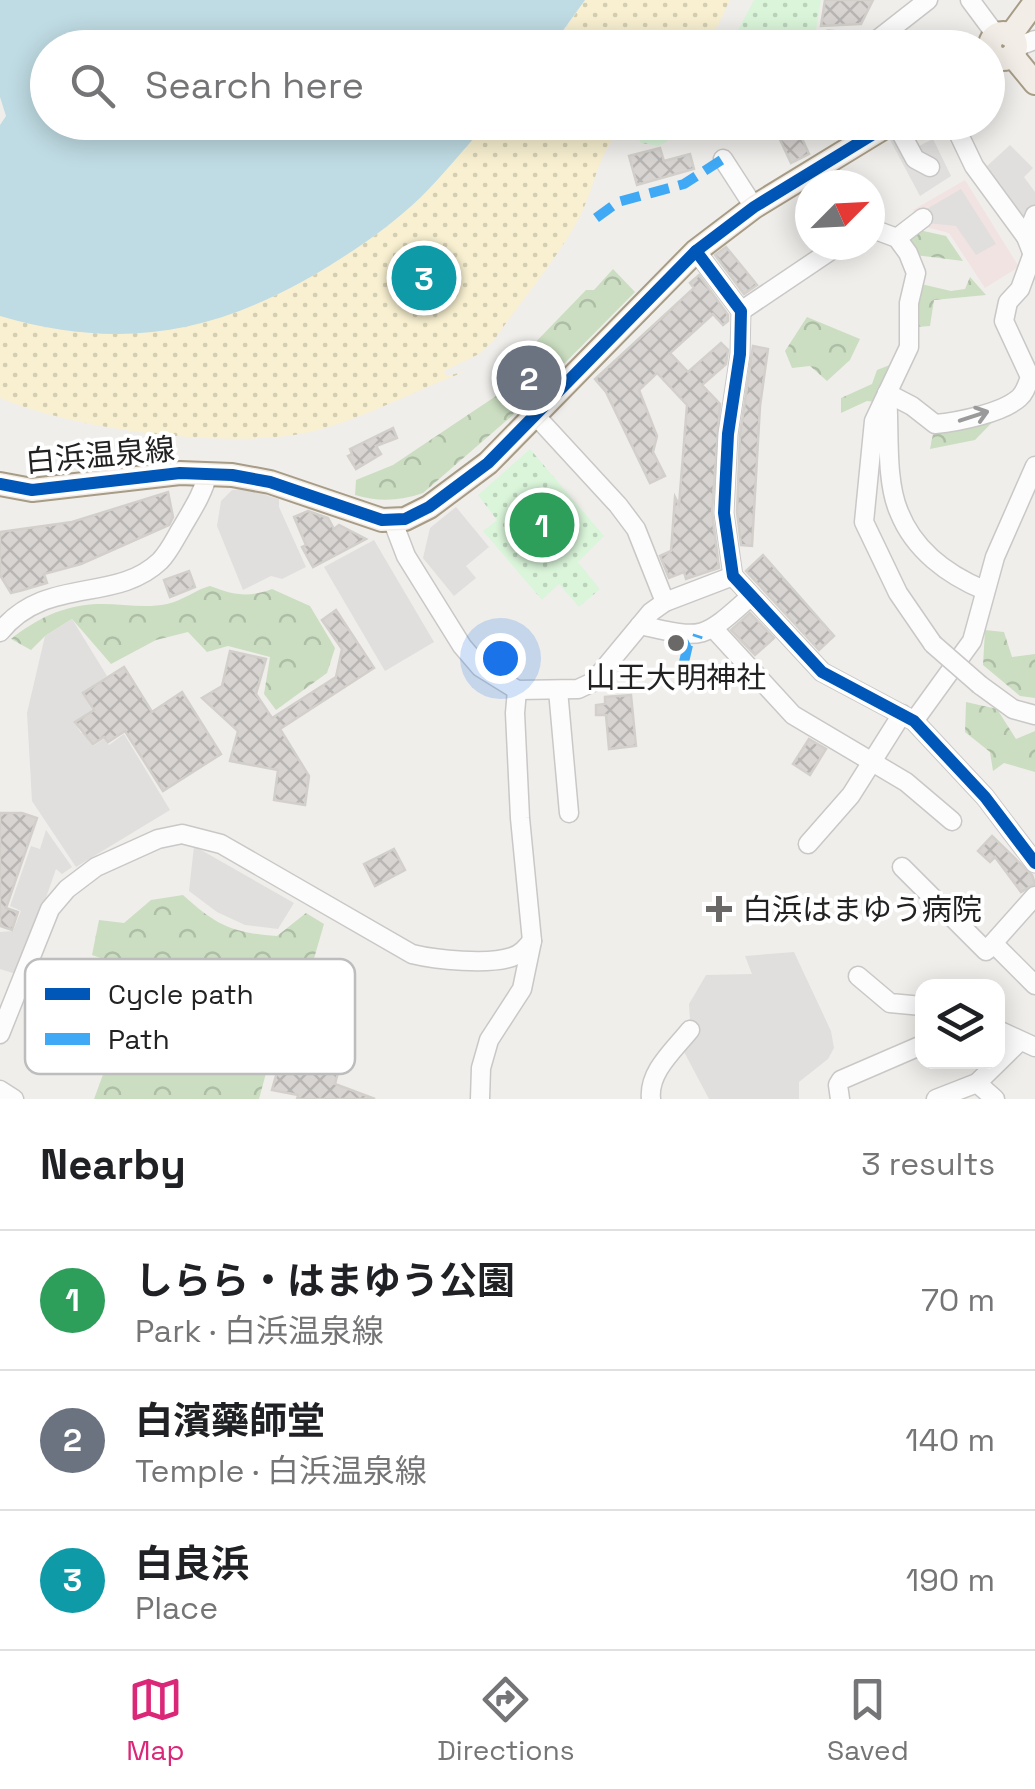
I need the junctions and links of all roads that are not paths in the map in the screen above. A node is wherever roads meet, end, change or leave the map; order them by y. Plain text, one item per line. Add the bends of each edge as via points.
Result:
1 (928, 0) edge
2 (970, 0) edge
3 (1035, 2) edge
4 (891, 30) edge
5 (994, 30) edge
6 (1007, 47) edge
7 (1035, 83) edge
8 (864, 140) edge
9 (904, 140) edge
10 (962, 140) edge
11 (723, 159) dead end
12 (930, 166) dead end
13 (754, 207) junction
14 (1035, 215) edge
15 (923, 218) dead end
16 (885, 234) edge
17 (1026, 236) junction
18 (897, 238) junction
19 (696, 251) junction
20 (1033, 258) edge
21 (816, 260) edge
22 (740, 311) junction
23 (887, 393) junction
24 (535, 415) junction
25 (1035, 466) edge
26 (208, 472) junction
27 (2, 486) edge
28 (393, 522) junction
29 (733, 576) junction
30 (984, 590) junction
31 (750, 596) junction
32 (665, 602) junction
33 (640, 625) junction
34 (714, 629) junction
35 (0, 632) edge
36 (517, 690) junction
37 (558, 690) junction
38 (1035, 715) edge
39 (908, 717) junction
40 (872, 763) junction
41 (569, 813) dead end
42 (952, 822) dead end
43 (808, 844) dead end
44 (1035, 864) edge
45 (902, 866) dead end
46 (1035, 896) edge
47 (532, 942) junction
48 (994, 944) junction
49 (30, 959) edge
50 (507, 959) junction
51 (25, 972) edge
52 (858, 976) dead end
53 (1035, 985) edge
54 (522, 988) junction
55 (915, 1005) edge
56 (690, 1030) dead end
57 (1005, 1033) edge
58 (0, 1034) edge
59 (1028, 1044) edge
60 (915, 1049) edge
61 (977, 1083) junction
62 (0, 1090) edge
63 (474, 1098) edge
64 (14, 1099) edge
65 (651, 1099) edge
66 (840, 1099) edge
67 (936, 1099) edge
68 (996, 1099) edge

1 - 4 street
2 - 5 street
3 - 6 main road
6 - 7 main road
8 - 13 main road
9 - 12 street via 915,158
10 - 17 street
11 - 13 street
13 - 19 main road
14 - 17 street
15 - 18 street
16 - 18 street
17 - 20 street
18 - 23 street via 916,273 910,347
19 - 22 street
19 - 24 main road
23 -> 20 street via 936,424 1009,406 1023,395 1030,377 1004,321
21 - 22 street
22 - 29 street via 724,513
23 - 30 street via 898,512 928,555 955,578
23 - 38 street, bridge via 868,447 864,522 898,593 933,644 1014,709
24 - 28 main road via 460,484
24 - 32 street via 636,528
25 - 30 street
26 - 27 main road, 白浜温泉線 via 66,488
26 - 28 main road, 白浜温泉線 via 270,482
26 - 35 street via 160,560 139,576 30,604
28 - 36 street via 406,556 462,646 480,667
29 - 31 street
29 - 32 street
30 - 39 street via 972,641
31 - 34 street
31 - 39 street via 822,672
32 - 33 street
33 - 34 street via 695,636
33 - 37 street via 593,682
34 - 40 street via 793,715
36 - 37 street
36 - 47 street
37 - 41 street
39 - 40 street
39 - 44 street via 984,797
40 - 42 street
40 - 43 street
45 - 48 street via 986,951
46 - 48 street
47 - 50 street
47 - 54 street
48 - 53 street
49 - 50 street via 50,909 67,889 96,867 182,834 221,844 412,954
50 - 54 street
51 - 58 street
52 - 55 street via 890,1003
54 - 63 street via 489,1040
56 - 65 street via 656,1072
57 - 59 street
59 - 61 street
60 - 66 street via 841,1080
61 - 67 street
61 - 68 street
62 - 64 street

